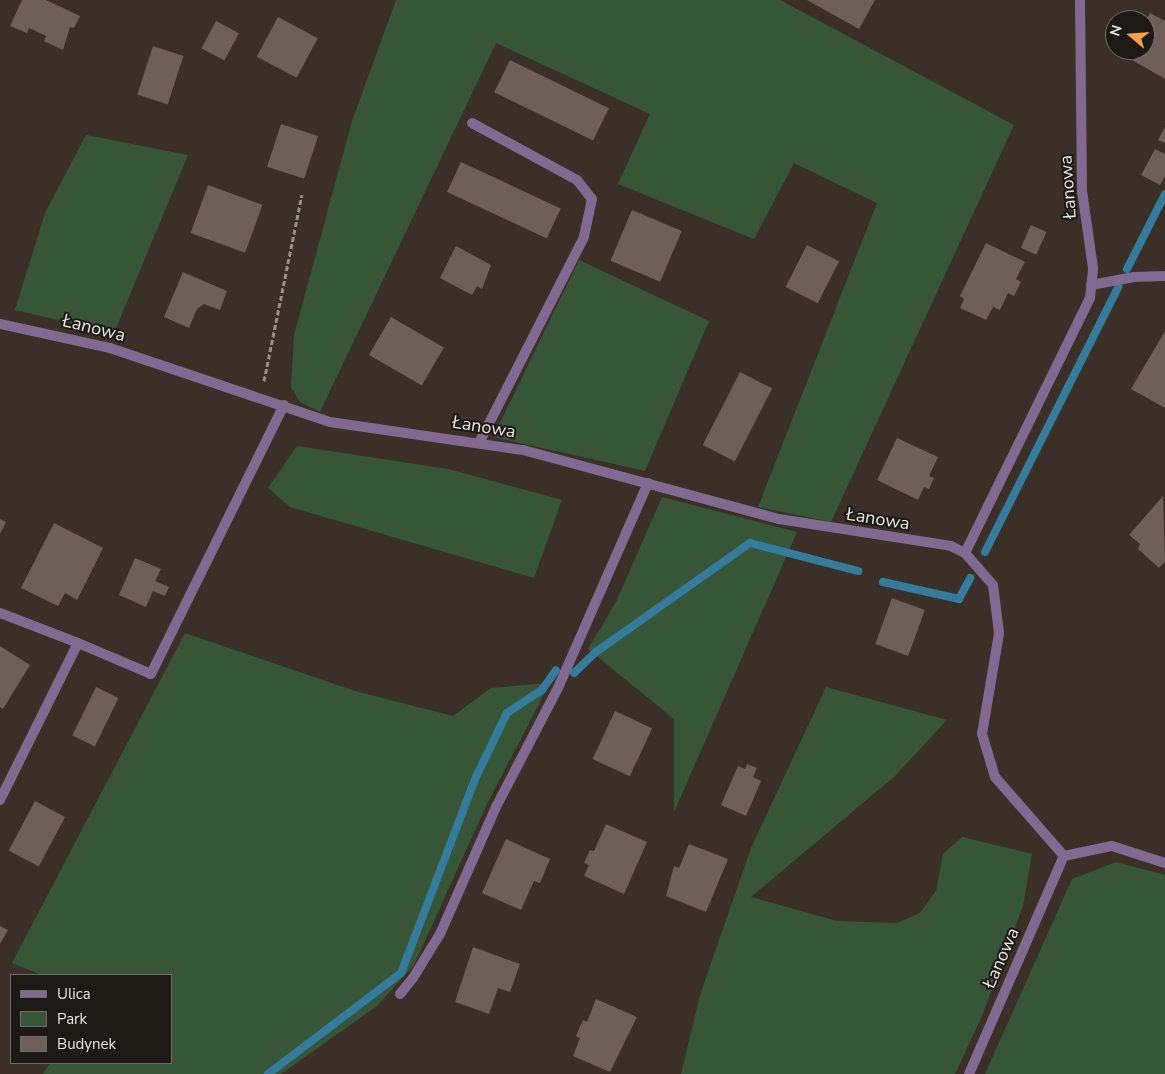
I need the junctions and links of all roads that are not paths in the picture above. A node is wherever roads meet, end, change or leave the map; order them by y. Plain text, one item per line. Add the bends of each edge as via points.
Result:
1 (1080, 0) edge
2 (472, 123) dead end
3 (1165, 276) edge
4 (1091, 285) junction
5 (0, 324) edge
6 (284, 405) junction
7 (479, 443) junction
8 (648, 483) junction
9 (965, 553) junction
10 (0, 613) edge
11 (78, 643) junction
12 (0, 800) edge
13 (1064, 856) junction
14 (1165, 863) edge
15 (400, 994) dead end
16 (969, 1074) edge

1 - 4 street, Łanowa via 1082,191 1093,268
2 - 7 street via 578,180 592,199 584,237
3 - 4 street via 1134,277
4 - 9 street, Łanowa via 1090,298
5 - 6 street, Łanowa via 110,348
6 - 7 street, Łanowa via 330,422
6 - 11 street via 152,674
7 - 8 street, Łanowa via 523,450
8 - 9 street, Łanowa via 779,519 952,546
8 - 15 street via 558,688 496,807 440,934
9 - 13 street, Łanowa via 993,585 999,633 982,734 995,777
10 - 11 street
11 - 12 street
13 - 14 street via 1112,846
13 - 16 street, Łanowa

